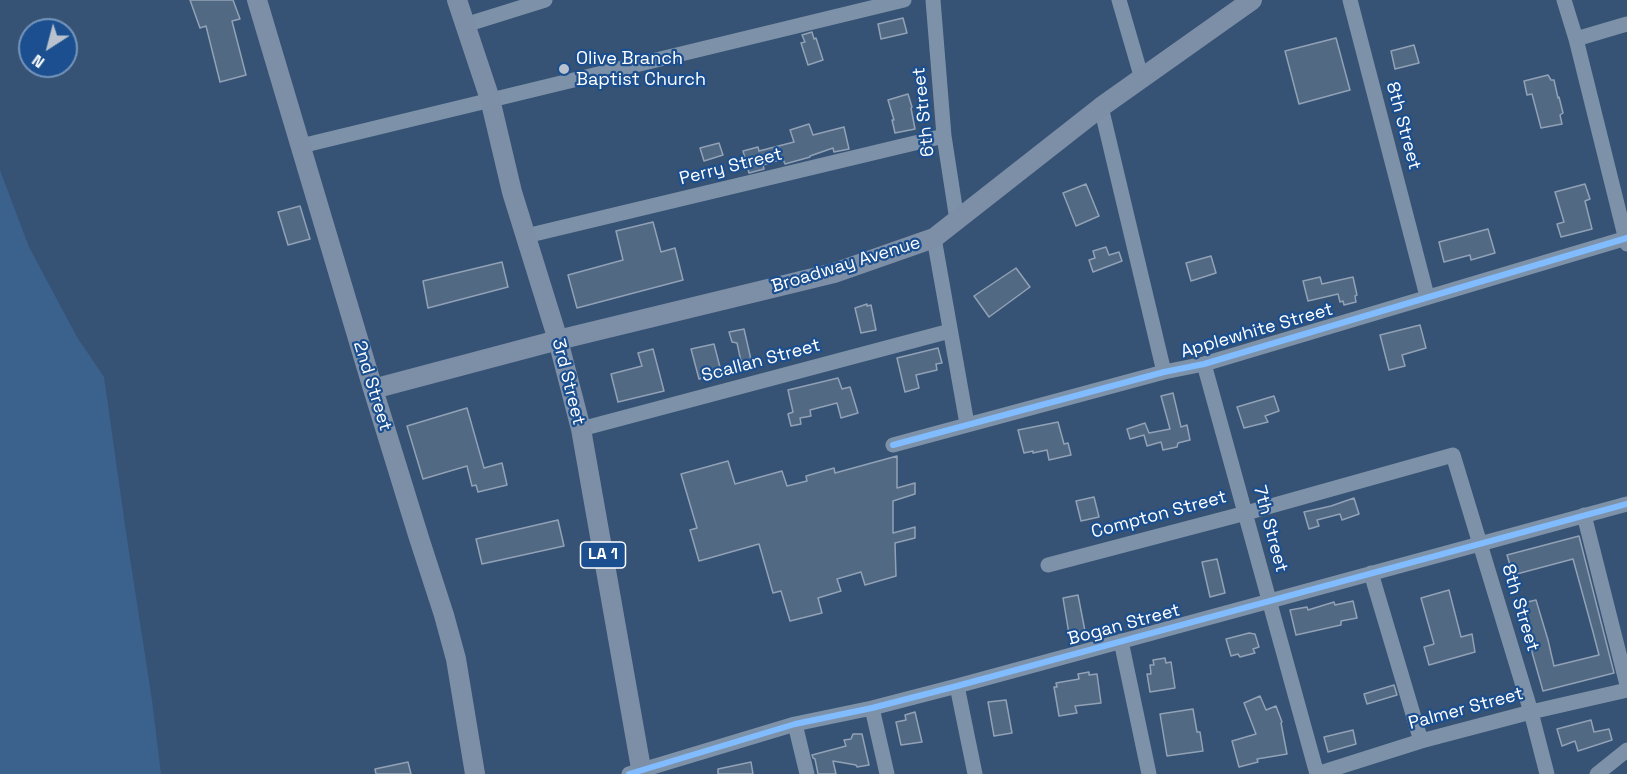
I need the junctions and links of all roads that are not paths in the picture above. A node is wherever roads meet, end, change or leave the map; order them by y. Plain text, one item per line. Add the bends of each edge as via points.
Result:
1 (257, 0) edge
2 (457, 0) edge
3 (545, 0) edge
4 (904, 0) edge
5 (933, 0) edge
6 (1119, 0) edge
7 (1252, 0) edge
8 (1350, 0) edge
9 (1564, 0) edge
10 (1627, 24) edge
11 (465, 25) junction
12 (1576, 39) junction
13 (1142, 79) junction
14 (490, 99) junction
15 (1101, 107) junction
16 (944, 136) junction
17 (301, 146) junction
18 (957, 220) junction
19 (526, 236) junction
20 (934, 238) junction
21 (1626, 240) edge
22 (1427, 296) junction
23 (950, 331) junction
24 (558, 340) junction
25 (1204, 364) junction
26 (1164, 372) junction
27 (373, 388) junction
28 (968, 424) junction
29 (580, 429) junction
30 (893, 445) dead end
31 (1453, 455) joint
32 (1627, 504) edge
33 (1246, 513) junction
34 (1584, 515) junction
35 (1480, 543) junction
36 (1048, 565) dead end
37 (1371, 573) junction
38 (1270, 600) junction
39 (1121, 641) junction
40 (957, 686) junction
41 (1627, 687) edge
42 (872, 708) junction
43 (1531, 712) junction
44 (795, 724) junction
45 (1421, 741) junction
46 (1627, 750) edge
47 (637, 773) edge
48 (475, 774) edge
49 (807, 774) edge
50 (887, 774) edge
51 (975, 774) edge
52 (1149, 774) edge
53 (1317, 774) edge
54 (1547, 774) edge
55 (1597, 774) edge

1 - 17 main road, 2nd Street
2 - 11 main road, 3rd Street / LA 1
3 - 11 street
4 - 14 street
5 - 16 street, 6th Street
6 - 13 street
7 - 13 main road, Broadway Avenue
8 - 22 street, 8th Street
9 - 12 street
10 - 12 street
11 - 14 main road, 3rd Street / LA 1
12 - 21 street
13 - 15 main road, Broadway Avenue
14 - 17 street
14 - 19 main road, 3rd Street / LA 1
15 - 18 main road, Broadway Avenue
15 - 26 street
16 - 18 street, 6th Street
16 - 19 street, Perry Street
17 - 27 main road, 2nd Street
18 - 20 main road, Broadway Avenue
19 - 24 main road, 3rd Street / LA 1
20 - 23 street
20 - 24 main road, Broadway Avenue via 834,273
21 - 22 street, Applewhite Street
22 - 25 street, Applewhite Street
23 - 28 street
23 - 29 street, Scallan Street
24 - 27 main road, Broadway Avenue
24 - 29 main road, 3rd Street / LA 1
25 - 26 street, Applewhite Street
25 - 33 street, 7th Street
26 - 28 street, Applewhite Street
27 - 48 main road, 2nd Street via 456,659
28 - 30 street, Applewhite Street
29 - 47 main road, 3rd Street / LA 1
31 - 33 street, Compton Street
31 - 35 street, 8th Street
32 - 34 street, Bogan Street
33 - 36 street, Compton Street
33 - 38 street, 7th Street
34 - 35 street, Bogan Street
34 - 41 street
35 - 37 street, Bogan Street
35 - 43 street, 8th Street
37 - 38 street, Bogan Street
37 - 45 street
38 - 39 street, Bogan Street
38 - 53 street, 7th Street
39 - 40 street, Bogan Street
39 - 52 street
40 - 42 street, Bogan Street
40 - 51 street
41 - 43 street, Palmer Street
42 - 44 street, Bogan Street
42 - 50 street
43 - 45 street, Palmer Street
43 - 54 street, 8th Street
44 - 47 street, Bogan Street
44 - 49 street
45 - 53 street, Palmer Street
46 - 55 street

